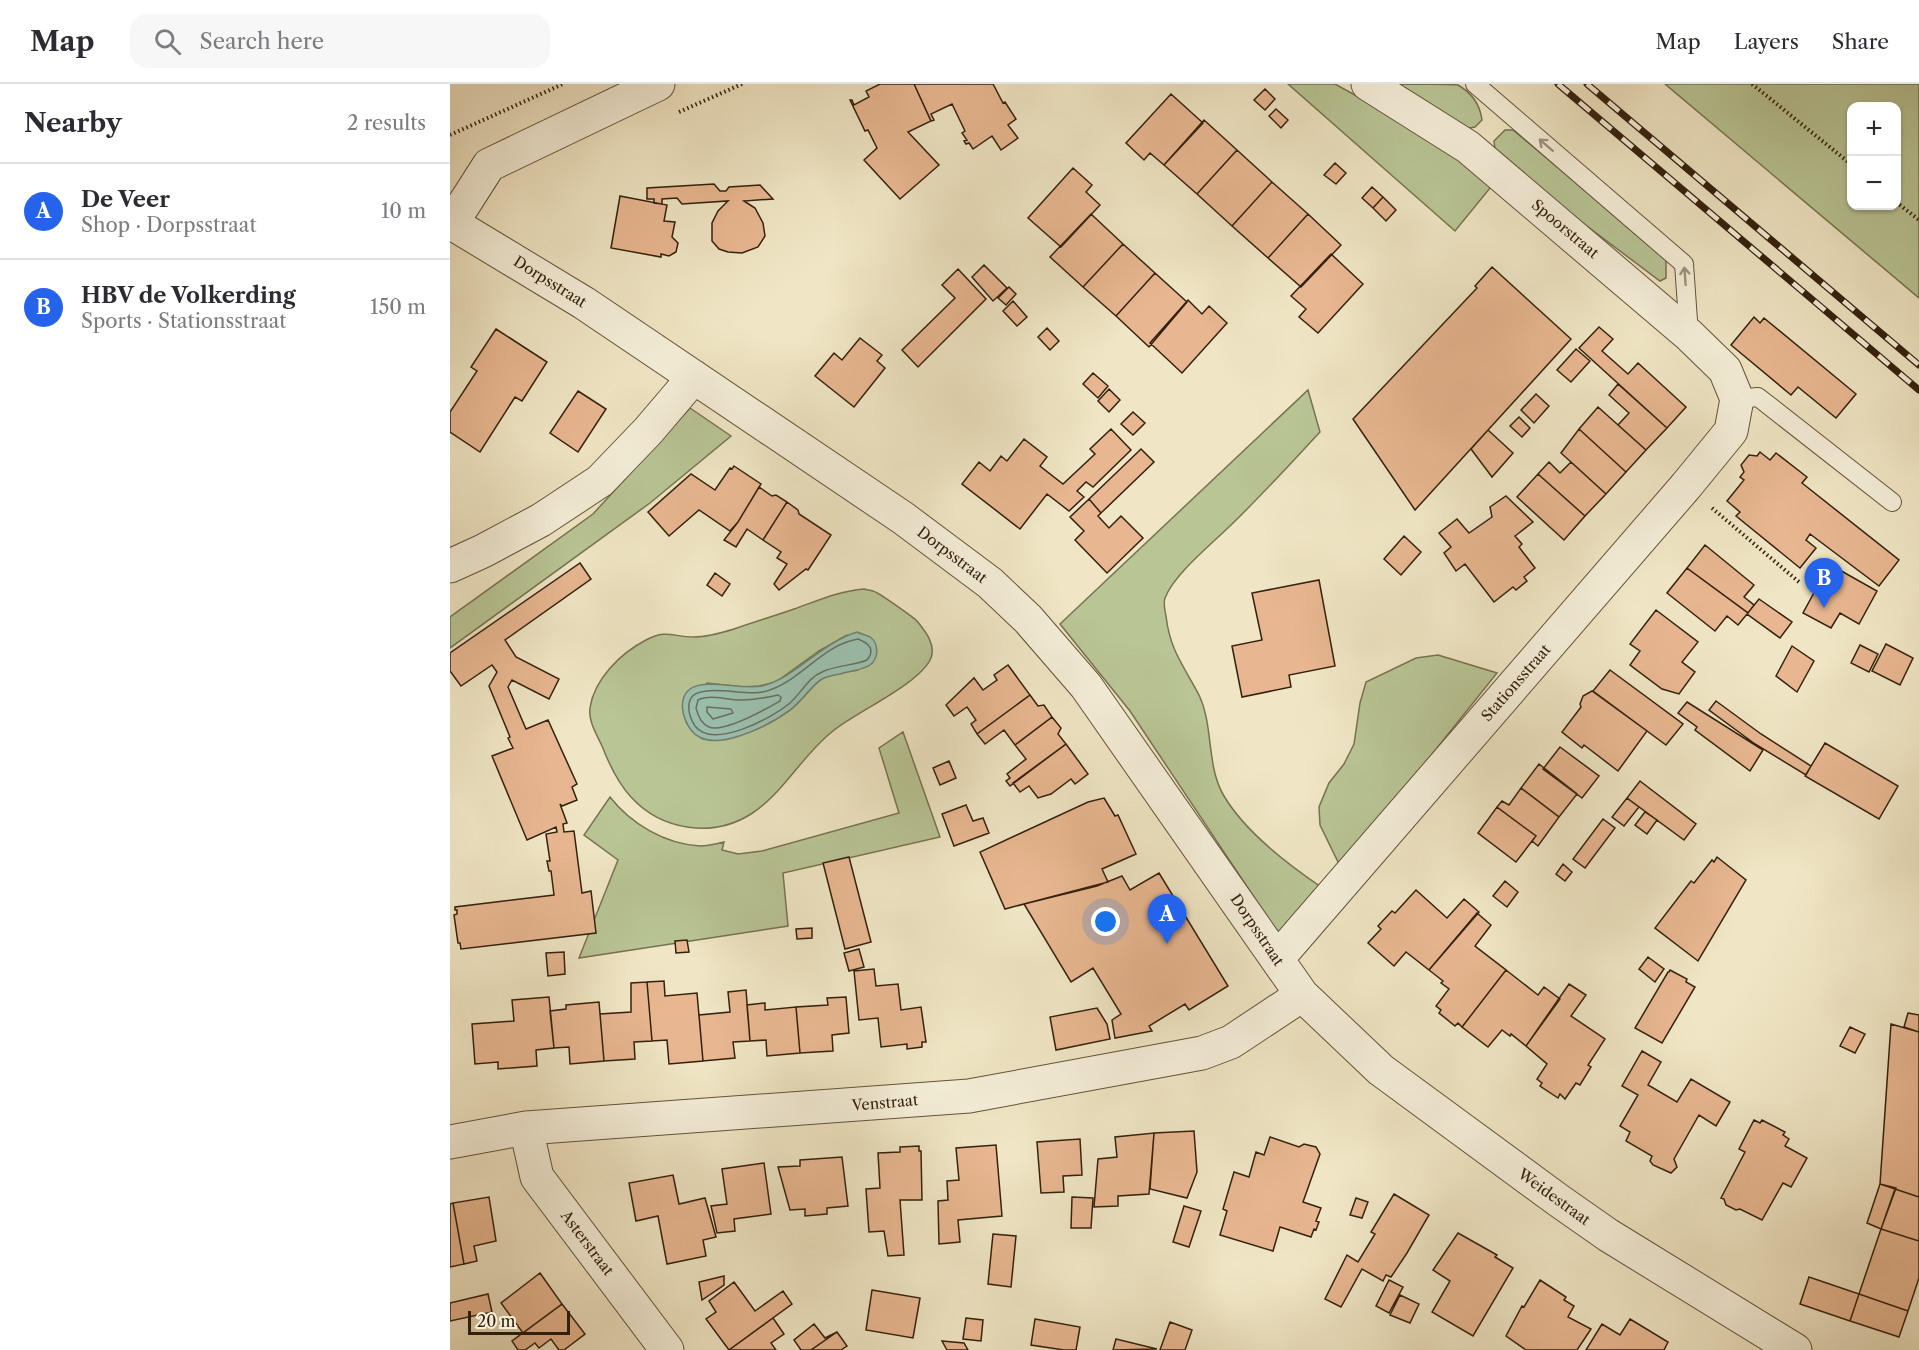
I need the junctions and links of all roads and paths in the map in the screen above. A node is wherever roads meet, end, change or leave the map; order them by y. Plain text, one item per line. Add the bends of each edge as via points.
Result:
1 (563, 84) edge
2 (658, 84) edge
3 (1368, 84) edge
4 (1474, 84) edge
5 (1752, 84) edge
6 (450, 135) edge
7 (1847, 162) edge
8 (1901, 206) edge
9 (1919, 220) edge
10 (451, 223) edge
11 (1689, 335) junction
12 (694, 377) junction
13 (1737, 399) junction
14 (1686, 486) junction
15 (1892, 502) dead end
16 (450, 566) edge
17 (1799, 582) dead end
18 (1277, 959) junction
19 (1302, 995) junction
20 (1329, 1021) joint
21 (526, 1128) junction
22 (450, 1142) edge
23 (667, 1350) edge
24 (1795, 1350) edge

1 - 6 path
2 - 10 street via 489,165
3 - 11 street, Spoorstraat via 1468,147
11 -> 4 lane via 1684,264
5 - 7 path
8 - 9 path
10 - 12 street, Dorpsstraat via 584,303
11 - 13 street, Spoorstraat via 1725,370
12 - 16 street via 600,481 541,520
12 - 18 street, Dorpsstraat via 903,518 990,583 1028,619 1086,686
13 - 14 street, Stationsstraat via 1731,431
13 - 15 lane via 1758,397
14 - 17 path
14 - 18 street, Stationsstraat
18 - 19 street, Dorpsstraat
19 - 20 street, Dorpsstraat
19 - 21 street, Venstraat via 1232,1042 1202,1053 969,1096
20 - 24 street, Weidestraat via 1381,1070 1558,1200
21 - 22 street, Venstraat
21 - 23 street, Asterstraat via 537,1177

